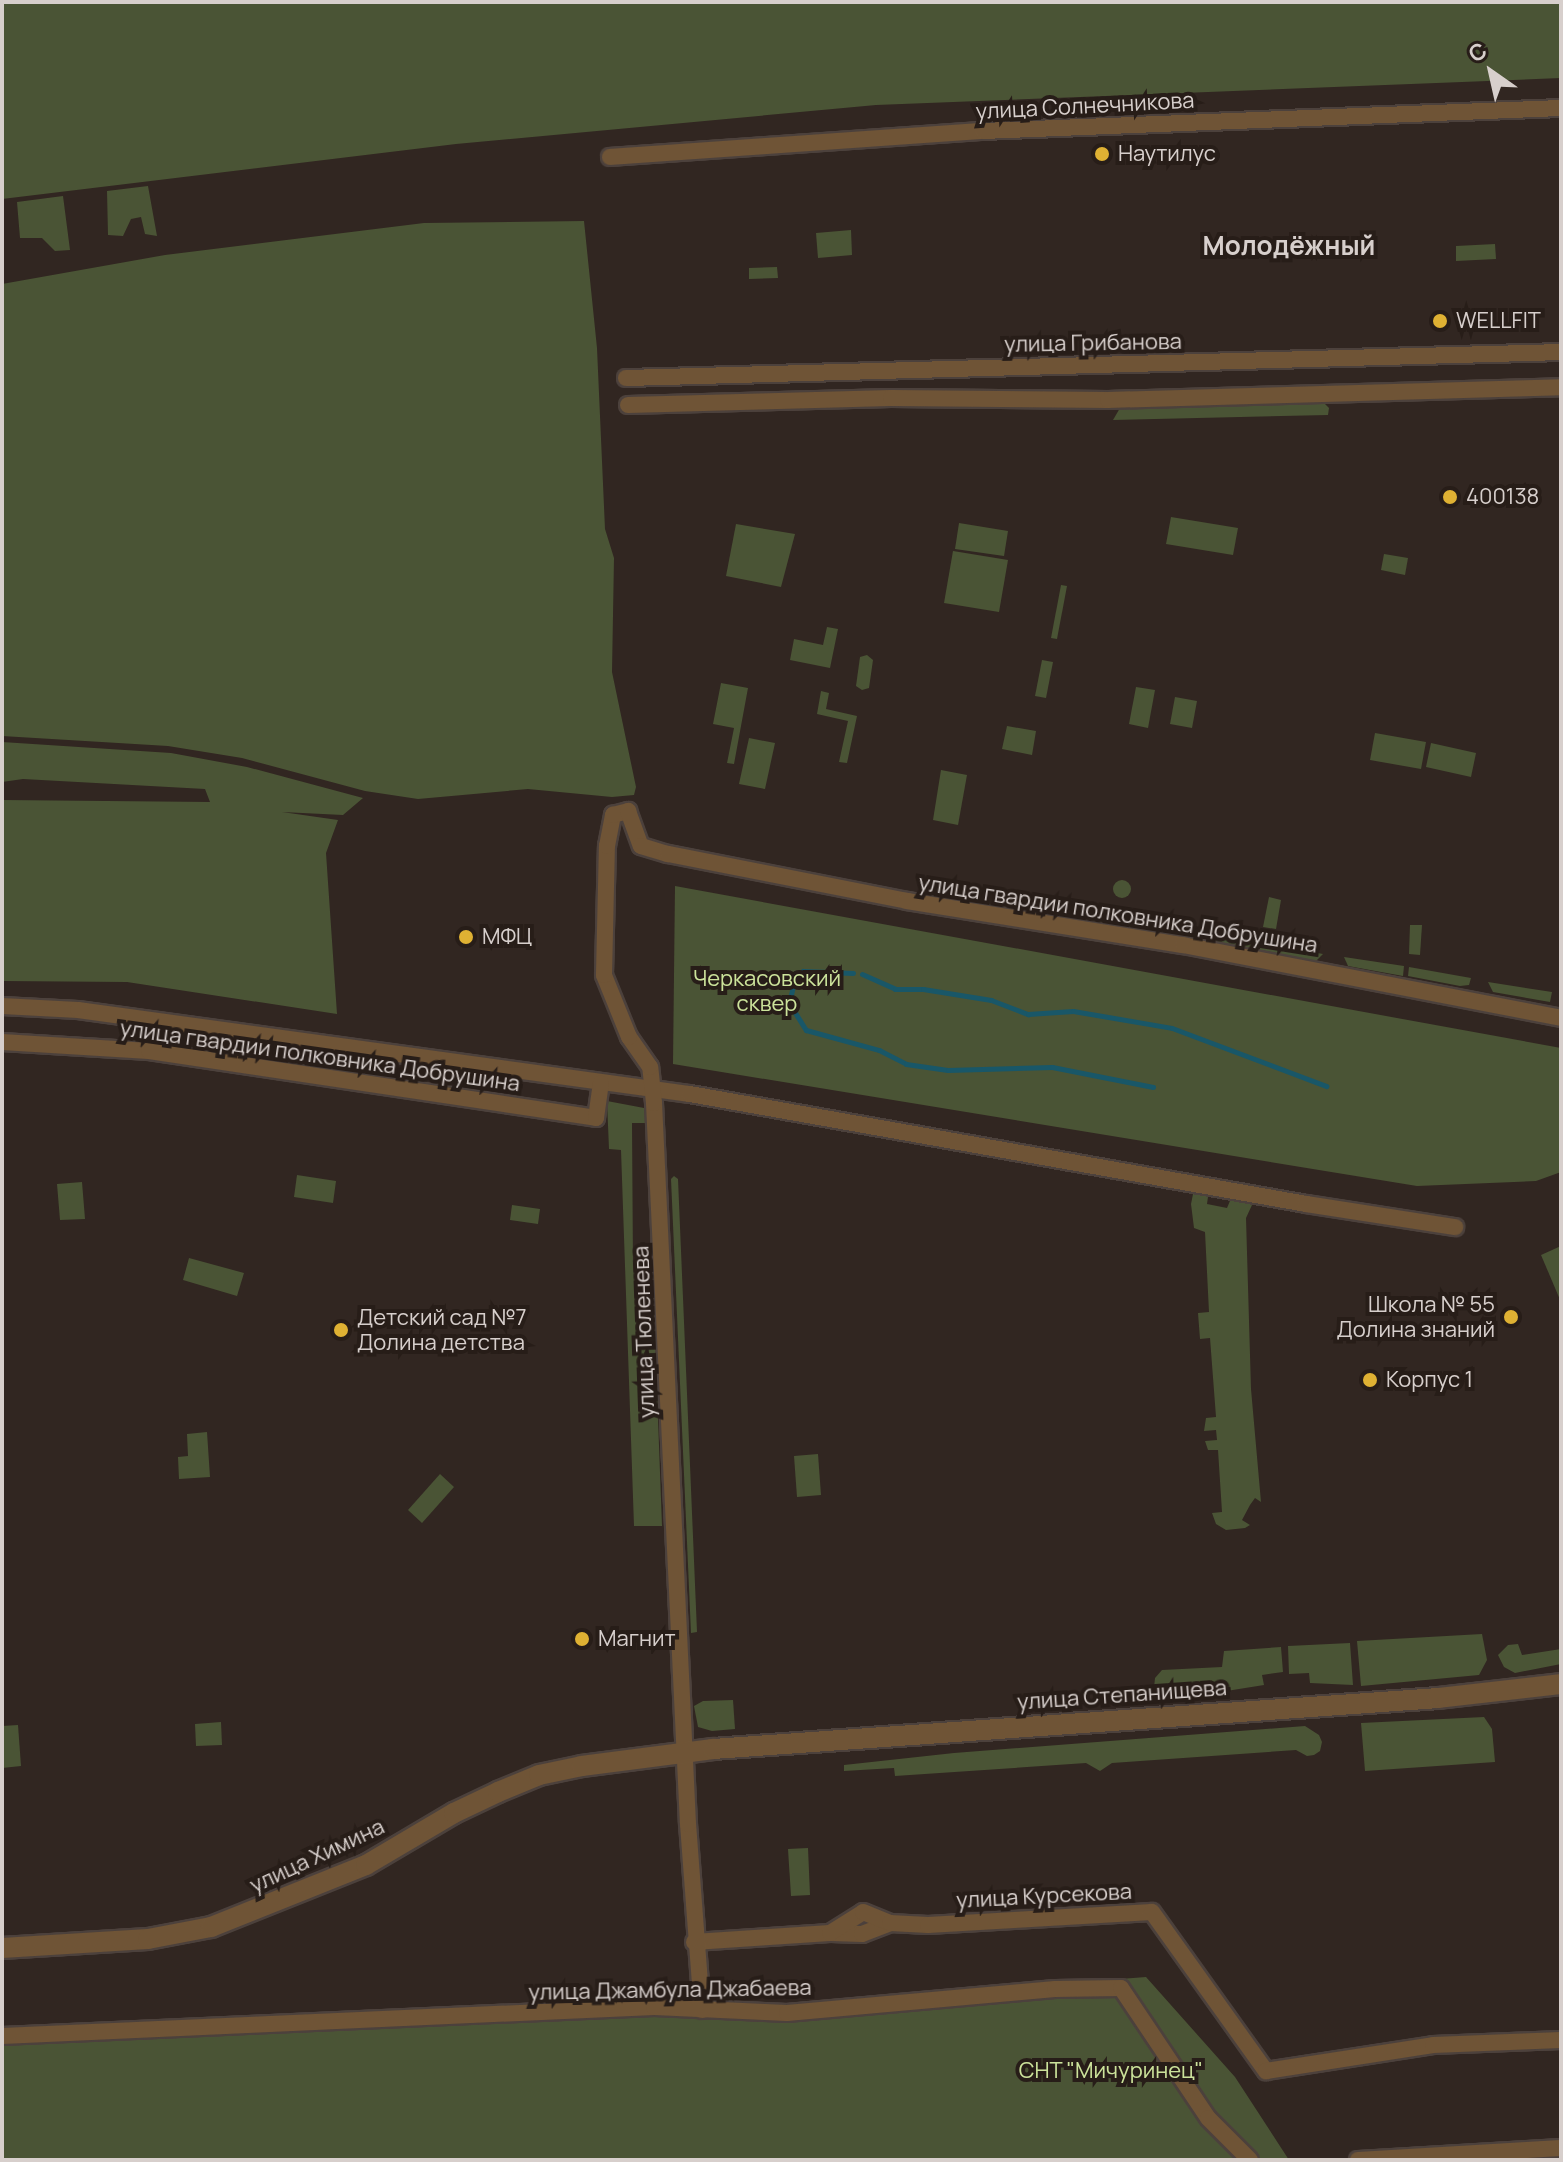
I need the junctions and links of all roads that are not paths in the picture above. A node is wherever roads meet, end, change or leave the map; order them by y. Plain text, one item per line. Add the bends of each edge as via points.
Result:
1 (1561, 108) edge
2 (610, 157) dead end
3 (1561, 352) edge
4 (626, 378) dead end
5 (1561, 387) edge
6 (628, 405) dead end
7 (668, 854) joint
8 (2, 1006) edge
9 (1561, 1018) edge
10 (2, 1042) edge
11 (601, 1083) junction
12 (652, 1089) junction
13 (1455, 1227) dead end
14 (1561, 1684) edge
15 (685, 1754) junction
16 (694, 1942) junction
17 (2, 1948) edge
18 (702, 2010) junction
19 (2, 2036) edge
20 (1561, 2040) edge
21 (1561, 2148) edge
22 (1250, 2160) edge
23 (1358, 2160) edge

1 - 2 street, улица Солнечникова via 983,131
3 - 4 street, улица Грибанова
5 - 6 street via 1108,400 891,398
7 - 9 street, улица гвардии полковника Добрушина
7 - 12 street, улица Тюленева via 641,846 628,811 613,815 607,846 604,975 629,1037 650,1067
8 - 11 street, улица гвардии полковника Добрушина via 137,1017
10 - 11 street, улица гвардии полковника Добрушина via 149,1051 596,1118
11 - 12 street, улица гвардии полковника Добрушина
12 - 13 street, улица гвардии полковника Добрушина
12 - 15 street, улица Тюленева
14 - 15 street, улица Степанищева via 1438,1698
15 - 16 street, улица Тюленева
15 - 17 street, улица Химина via 539,1775 454,1813 366,1865 211,1927 148,1939
16 - 18 street, улица Тюленева
16 - 20 street, улица Курсекова via 830,1933 863,1912 890,1923 928,1925 1152,1912 1266,2071 1433,2045
18 - 19 street, улица Джамбула Джабаева via 642,2008
18 - 22 street, улица Джамбула Джабаева via 787,2013 1121,1988 1208,2118
21 - 23 street

